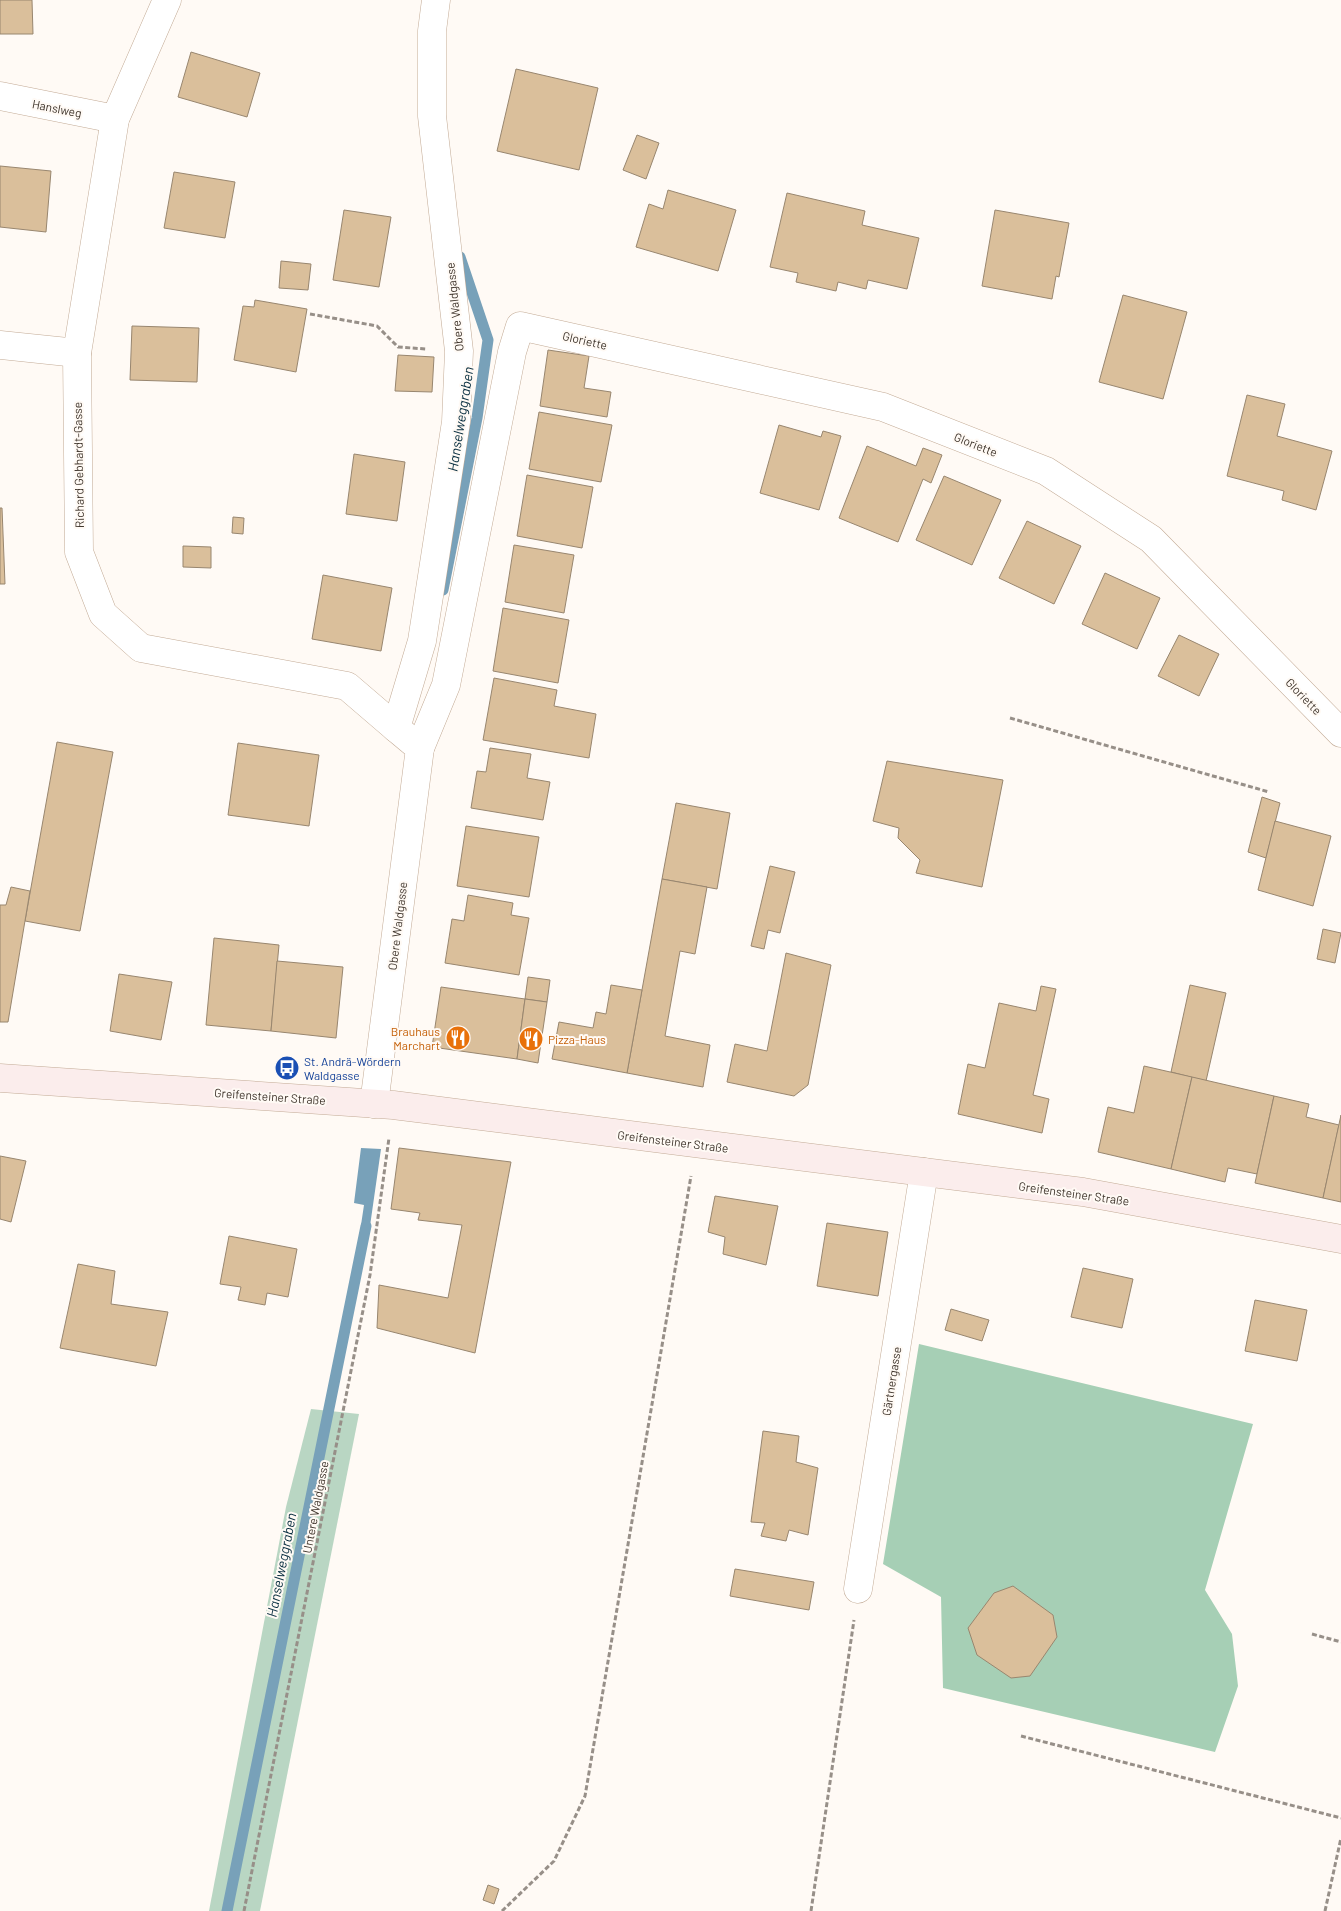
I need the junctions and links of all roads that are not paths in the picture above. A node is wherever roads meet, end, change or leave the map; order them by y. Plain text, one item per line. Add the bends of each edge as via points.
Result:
1 (167, 0) edge
2 (436, 0) edge
3 (0, 96) edge
4 (115, 119) junction
5 (520, 326) joint
6 (0, 345) edge
7 (77, 353) junction
8 (396, 728) junction
9 (1341, 733) edge
10 (420, 748) junction
11 (0, 1078) edge
12 (383, 1105) junction
13 (924, 1172) junction
14 (1341, 1239) edge
15 (858, 1589) road end

1 - 4 street, Richard Gebhardt-Gasse
2 - 8 street, Obere Waldgasse via 432,31 432,116 459,351 456,422 422,641
3 - 4 street, Hanslweg
4 - 7 street, Richard Gebhardt-Gasse
5 - 9 street, Gloriette via 883,407 1046,471 1151,539
5 - 10 street, Obere Waldgasse via 512,352 446,685
6 - 7 street
7 - 8 street, Richard Gebhardt-Gasse via 79,552 103,614 141,648 347,686
8 - 10 street
10 - 12 street, Obere Waldgasse
11 - 12 main road, Greifensteiner Straße
12 - 13 main road, Greifensteiner Straße
13 - 14 main road, Greifensteiner Straße via 1083,1192
13 - 15 street, Gärtnergasse

